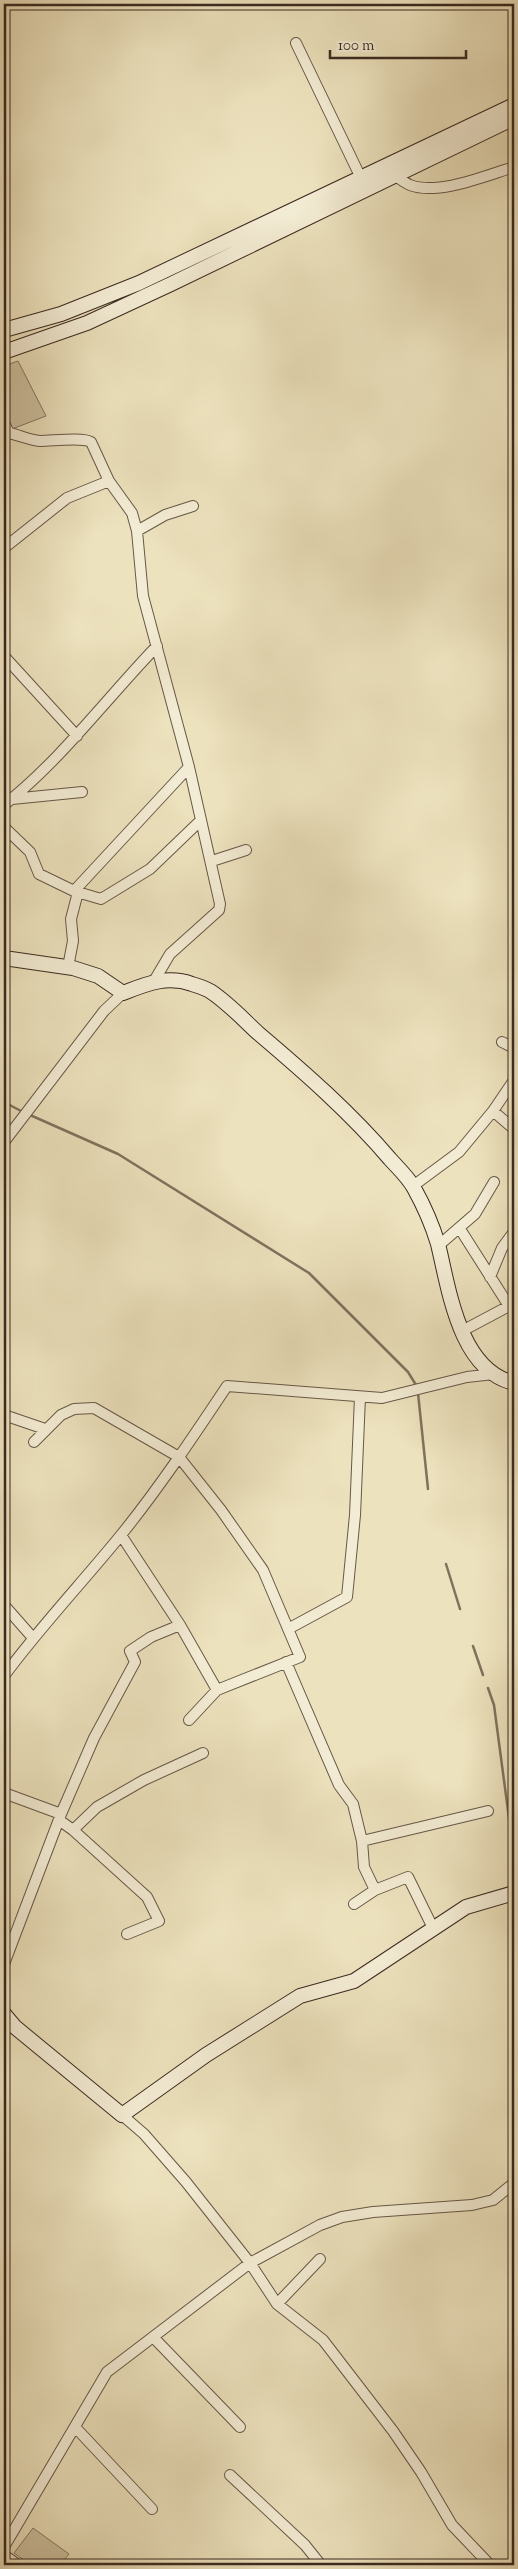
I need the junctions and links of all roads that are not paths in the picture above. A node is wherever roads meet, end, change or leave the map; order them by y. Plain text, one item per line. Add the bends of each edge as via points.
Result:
1 (296, 43) dead end
2 (514, 105) edge
3 (514, 118) edge
4 (514, 167) edge
5 (394, 175) junction
6 (361, 178) junction
7 (4, 330) edge
8 (4, 352) edge
9 (4, 423) edge
10 (6, 435) edge
11 (108, 481) junction
12 (193, 506) dead end
13 (137, 530) junction
14 (4, 548) edge
15 (157, 646) junction
16 (4, 656) edge
17 (77, 736) junction
18 (189, 767) junction
19 (82, 792) dead end
20 (8, 802) edge
21 (200, 821) junction
22 (4, 827) edge
23 (246, 850) dead end
24 (212, 861) junction
25 (76, 891) junction
26 (4, 958) edge
27 (68, 967) junction
28 (154, 981) junction
29 (123, 993) junction
30 (502, 1042) dead end
31 (514, 1048) edge
32 (514, 1080) edge
33 (493, 1111) junction
34 (514, 1129) edge
35 (4, 1142) edge
36 (494, 1182) dead end
37 (413, 1186) junction
38 (460, 1229) junction
39 (513, 1233) edge
40 (438, 1246) junction
41 (490, 1277) junction
42 (512, 1307) edge
43 (462, 1331) junction
44 (494, 1374) junction
45 (514, 1383) edge
46 (360, 1397) junction
47 (4, 1415) edge
48 (45, 1429) junction
49 (34, 1442) dead end
50 (180, 1457) junction
51 (121, 1535) junction
52 (4, 1606) edge
53 (180, 1625) junction
54 (288, 1629) junction
55 (33, 1638) junction
56 (286, 1662) junction
57 (4, 1676) edge
58 (217, 1690) junction
59 (189, 1720) dead end
60 (203, 1753) dead end
61 (4, 1792) edge
62 (488, 1811) dead end
63 (60, 1817) junction
64 (73, 1830) junction
65 (362, 1841) junction
66 (376, 1890) junction
67 (514, 1893) edge
68 (354, 1904) dead end
69 (434, 1930) junction
70 (127, 1934) dead end
71 (4, 1964) edge
72 (4, 2014) edge
73 (122, 2115) junction
74 (514, 2183) edge
75 (320, 2259) dead end
76 (250, 2264) junction
77 (277, 2304) junction
78 (154, 2337) junction
79 (75, 2427) junction
80 (240, 2427) dead end
81 (230, 2475) dead end
82 (152, 2509) dead end
83 (4, 2547) edge
84 (4, 2555) edge
85 (18, 2565) edge
86 (321, 2565) edge
87 (490, 2565) edge

1 - 6 street
2 - 6 street
3 - 5 street
4 - 5 street via 463,183 431,187 411,186
5 - 8 street via 87,323
6 - 7 street via 139,284 61,314
9 - 10 street
10 - 11 street via 65,442 86,440 94,447
11 - 13 street via 132,512
11 - 14 street via 67,498
12 - 13 street
13 - 15 street via 143,596
15 - 17 street
15 - 18 street
16 - 17 street
17 - 20 street
18 - 21 street
18 - 25 street
19 - 20 street
21 - 24 street
21 - 25 street via 150,869 109,896 101,899
22 - 25 street via 30,852 39,874
23 - 24 street
24 - 28 street via 219,910 170,954
25 - 27 street
26 - 27 street
27 - 29 street via 98,976
28 - 29 street
28 - 37 street via 190,983 209,990 375,1141
29 - 35 street via 104,1011
30 - 31 street
32 - 33 street
33 - 34 street
33 - 37 street via 459,1152
36 - 38 street via 475,1214
37 - 40 street
38 - 40 street
38 - 41 street
39 - 41 street via 502,1248
40 - 43 street
41 - 42 street
42 - 43 street
43 - 44 street via 468,1344
44 - 45 street
44 - 46 street via 457,1379 382,1398
46 - 50 street via 227,1386
46 - 54 street via 355,1515 347,1597
47 - 48 street
48 - 49 street
48 - 50 street via 74,1409 94,1408
50 - 51 street
50 - 54 street via 263,1570
51 - 53 street
51 - 55 street
52 - 55 street
53 - 58 street
53 - 63 street via 151,1637 130,1651 135,1662 94,1738
54 - 56 street via 300,1657
55 - 57 street
56 - 58 street
56 - 65 street via 339,1785 353,1804
58 - 59 street
60 - 64 street via 144,1780 97,1807
61 - 63 street
62 - 65 street
63 - 64 street
63 - 71 street
64 - 70 street via 147,1897 159,1921
65 - 66 street via 364,1867
66 - 68 street
66 - 69 street via 408,1877
67 - 69 street via 466,1907
69 - 73 street via 354,1981 300,1996 206,2055
72 - 73 street via 15,2027
73 - 76 street via 144,2134 186,2182
74 - 76 street via 493,2200 472,2205 342,2217 320,2225
75 - 77 street
76 - 77 street
76 - 78 street
77 - 87 street via 323,2340 393,2431 452,2525
78 - 79 street via 107,2372
78 - 80 street
79 - 82 street
79 - 83 street
81 - 86 street via 305,2544
84 - 85 street

